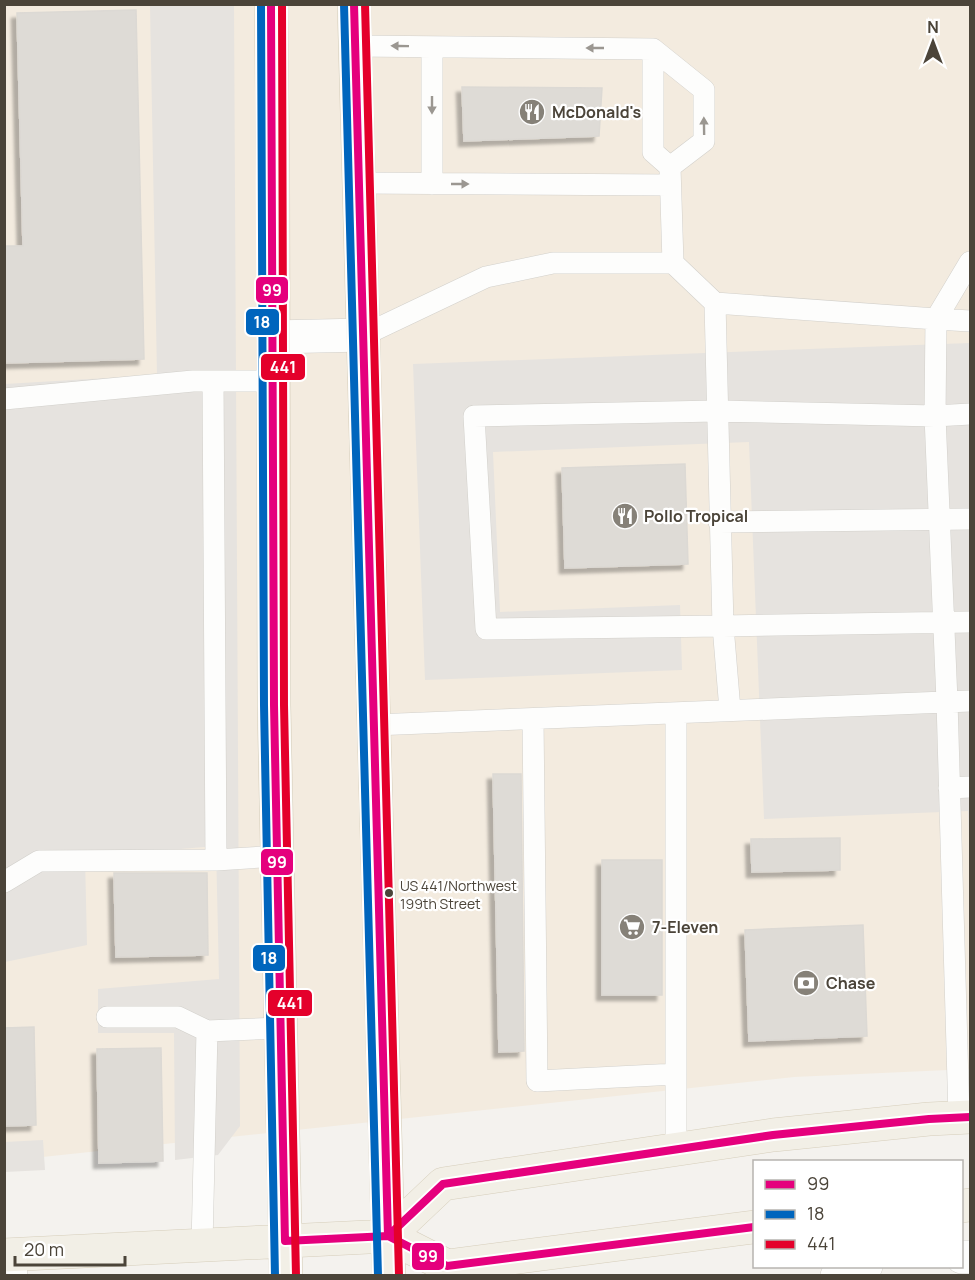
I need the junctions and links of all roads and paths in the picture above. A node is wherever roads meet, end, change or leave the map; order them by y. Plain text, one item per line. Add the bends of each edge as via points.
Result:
1 (271, 4) edge
2 (354, 4) edge
3 (355, 46) junction
4 (432, 47) junction
5 (653, 49) junction
6 (670, 176) junction
7 (360, 183) junction
8 (432, 184) junction
9 (970, 262) edge
10 (673, 263) junction
11 (715, 303) junction
12 (936, 319) junction
13 (970, 321) edge
14 (364, 336) junction
15 (273, 337) junction
16 (213, 381) junction
17 (273, 381) junction
18 (4, 399) edge
19 (716, 411) junction
20 (970, 414) edge
21 (935, 416) junction
22 (939, 519) junction
23 (970, 519) edge
24 (719, 522) junction
25 (970, 622) edge
26 (943, 623) junction
27 (723, 626) junction
28 (946, 701) junction
29 (970, 701) edge
30 (730, 710) junction
31 (676, 713) junction
32 (533, 719) junction
33 (374, 725) junction
34 (970, 787) edge
35 (949, 788) junction
36 (278, 856) junction
37 (216, 860) junction
38 (4, 882) edge
39 (962, 904) edge
40 (964, 1004) edge
41 (107, 1017) dead end
42 (280, 1028) junction
43 (207, 1031) junction
44 (676, 1074) junction
45 (965, 1117) edge
46 (676, 1150) junction
47 (753, 1227) edge
48 (388, 1236) junction
49 (285, 1241) junction
50 (201, 1245) junction
51 (12, 1262) edge
52 (858, 1268) edge
53 (286, 1275) edge
54 (389, 1275) edge
55 (837, 1275) edge

1 - 15 main road
2 - 3 main road
4 -> 3 lane
3 - 7 main road
5 -> 4 lane
4 -> 8 lane
5 - 6 lane via 653,152
6 -> 5 lane via 704,141 704,90
8 -> 6 lane
6 - 10 lane
7 - 8 lane
7 - 14 main road
9 - 12 lane
10 - 11 lane
10 - 14 lane via 553,263 486,277
11 - 12 lane
11 - 19 lane
12 - 13 lane
12 - 21 lane
14 - 15 street
14 - 33 main road
15 - 17 main road
16 - 17 lane
16 - 18 lane
16 - 37 lane
17 - 36 main road
19 - 21 lane
19 - 24 lane
19 - 27 lane via 474,416 486,629
20 - 21 lane
21 - 22 lane
22 - 23 lane
22 - 24 lane
22 - 26 lane
24 - 27 lane
25 - 26 lane
26 - 27 lane
26 - 28 lane
27 - 30 lane
28 - 29 lane
28 - 30 lane
28 - 35 lane
30 - 31 lane
31 - 32 lane
31 - 44 lane
32 - 33 lane
32 - 44 lane via 537,1081
33 - 48 main road
34 - 35 lane
35 - 39 lane
36 - 37 lane
36 - 42 main road
37 - 38 lane via 39,861
39 - 40 lane
40 - 45 lane
41 - 43 lane via 178,1017
42 - 43 lane
42 - 49 main road
43 - 50 lane
44 - 46 lane
45 - 46 main road via 773,1135
46 - 48 main road via 443,1184
47 - 48 main road via 447,1266
48 - 49 main road
48 - 54 main road
49 - 50 main road
49 - 53 main road
50 - 51 main road
52 - 55 street

